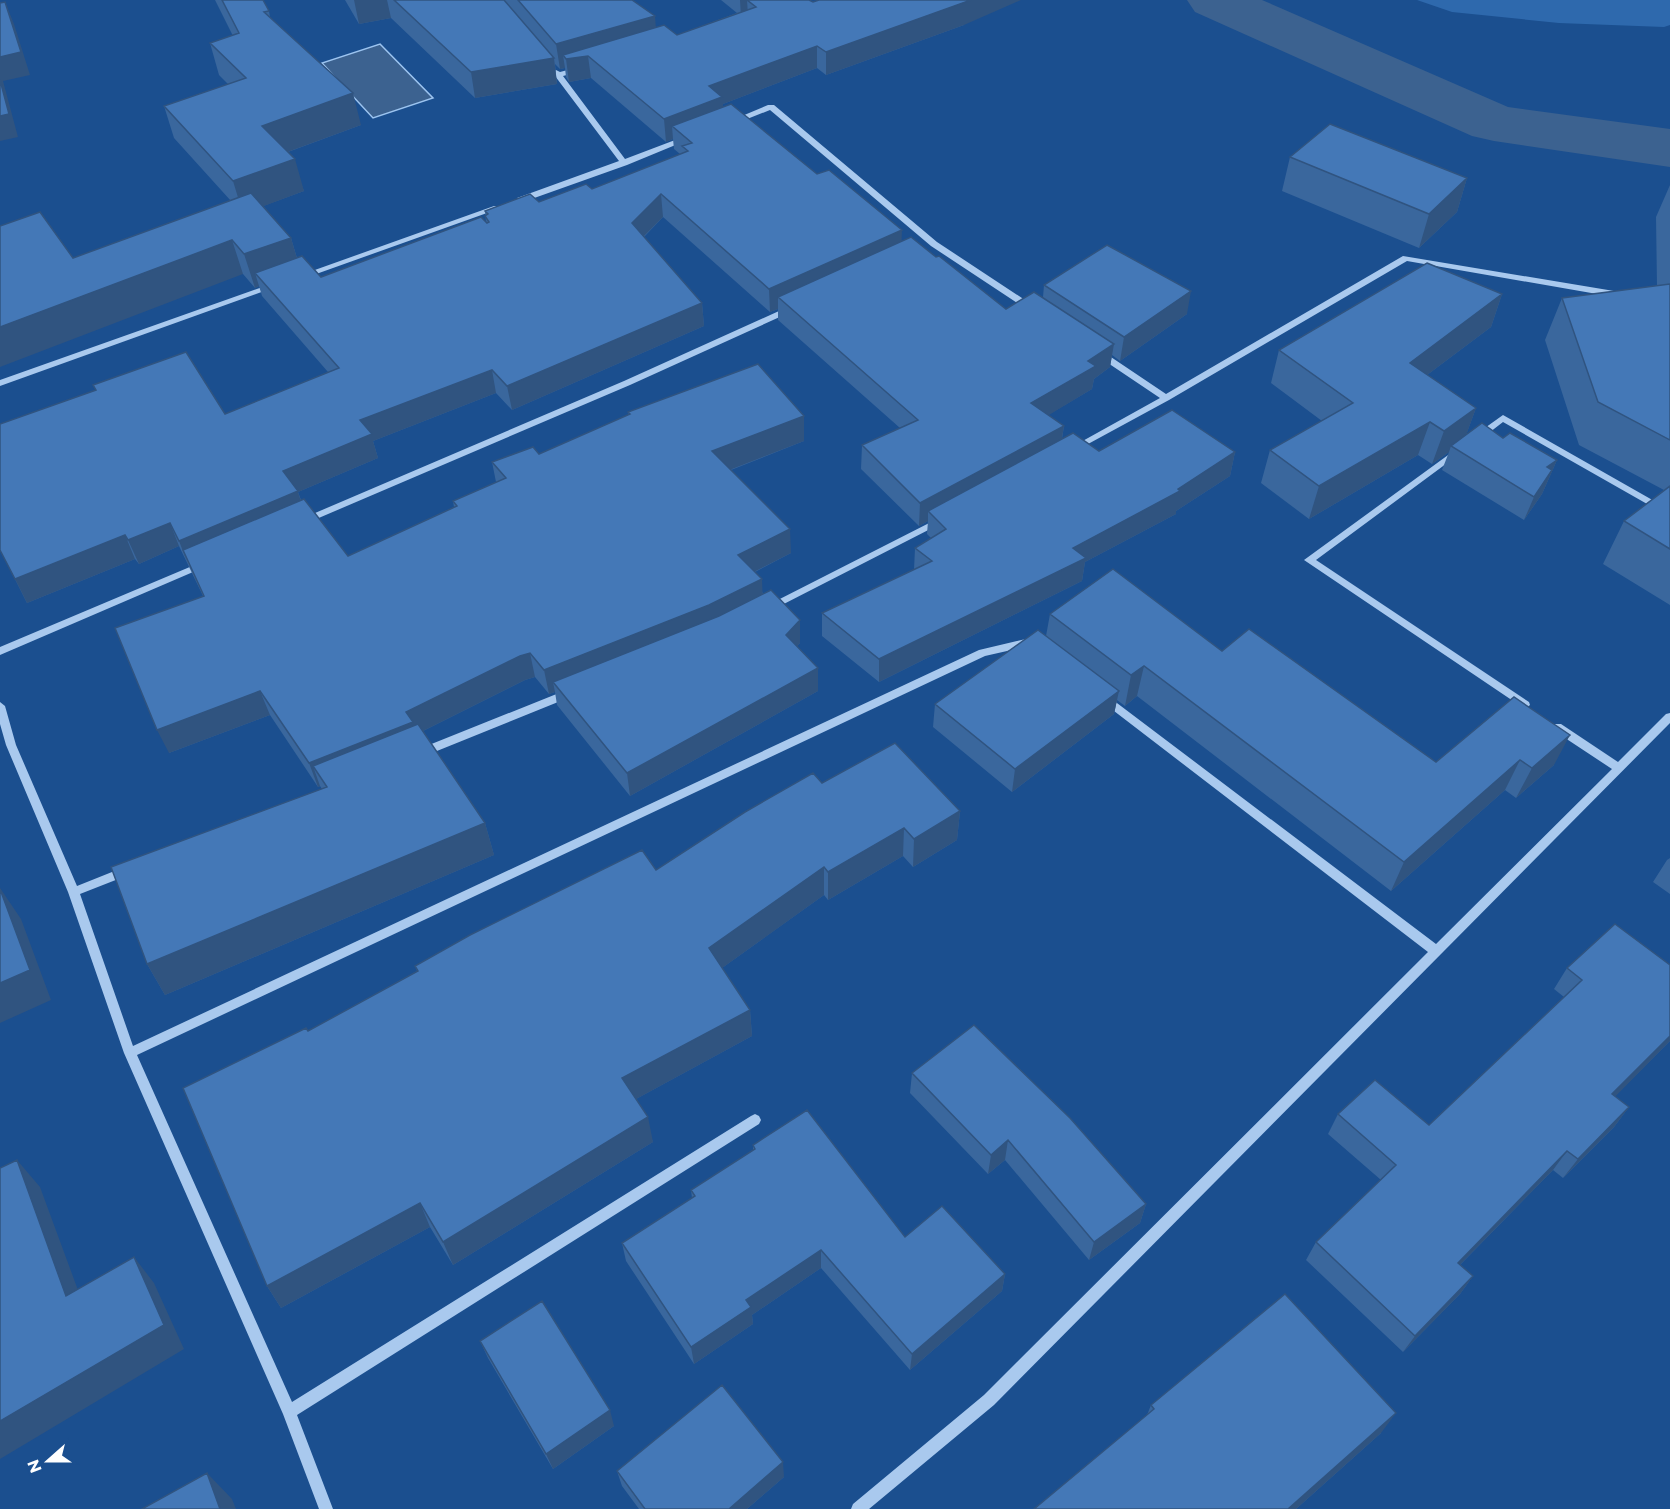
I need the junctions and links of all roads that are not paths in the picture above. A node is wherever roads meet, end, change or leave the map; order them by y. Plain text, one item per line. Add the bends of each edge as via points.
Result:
1 (591, 65) edge
2 (551, 67) edge
3 (558, 75) junction
4 (729, 123) edge
5 (698, 135) edge
6 (624, 163) junction
7 (513, 202) edge
8 (502, 206) edge
9 (934, 244) junction
10 (924, 248) edge
11 (290, 281) edge
12 (279, 285) edge
13 (1624, 295) edge
14 (797, 306) edge
15 (1041, 314) edge
16 (1089, 346) edge
17 (0, 383) edge
18 (1166, 398) junction
19 (1065, 453) edge
20 (953, 514) edge
21 (1670, 514) edge
22 (297, 524) edge
23 (209, 562) edge
24 (757, 614) edge
25 (1041, 649) edge
26 (0, 651) edge
27 (583, 687) edge
28 (1097, 692) edge
29 (0, 706) edge
30 (1532, 710) edge
31 (1670, 717) edge
32 (1552, 723) edge
33 (417, 754) edge
34 (1619, 768) junction
35 (141, 866) edge
36 (74, 892) junction
37 (1436, 951) junction
38 (130, 1053) junction
39 (755, 1120) dead end
40 (289, 1412) junction
41 (326, 1509) edge
42 (858, 1509) edge

1 - 3 street
2 - 3 street
3 - 6 street
4 - 9 street via 771,107
5 - 6 street
6 - 7 street
8 - 11 street
9 - 10 street
9 - 15 street
12 - 17 street
13 - 18 street via 1406,258
14 - 22 street
16 - 18 street
18 - 19 street
20 - 24 street
21 - 30 street via 1503,418 1309,560
23 - 26 street
25 - 38 street via 1032,642 983,653
27 - 33 street
28 - 37 street
29 - 36 street via 10,745
31 - 34 street
32 - 34 street
34 - 37 street
35 - 36 street
36 - 38 street
37 - 42 street via 989,1400
38 - 40 street
39 - 40 street
40 - 41 street

